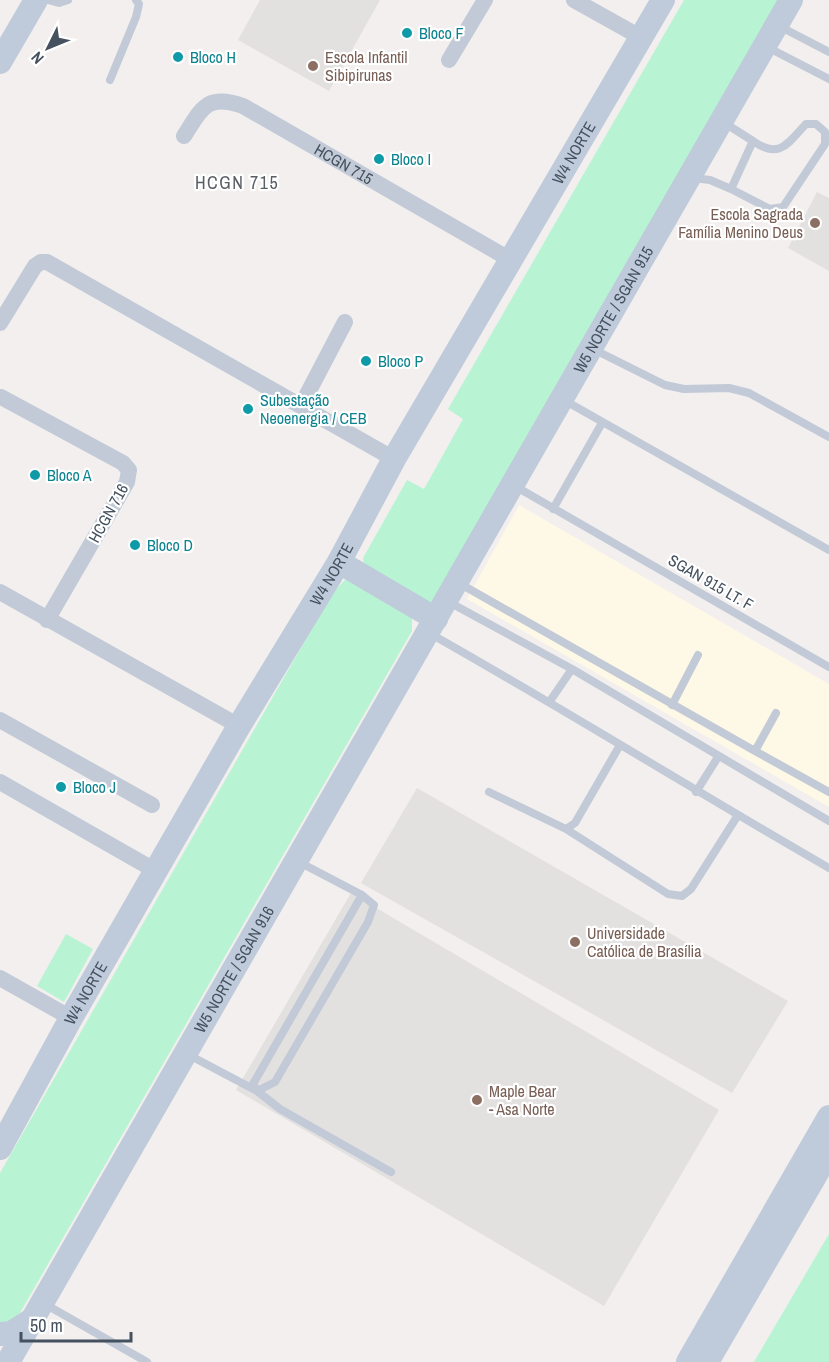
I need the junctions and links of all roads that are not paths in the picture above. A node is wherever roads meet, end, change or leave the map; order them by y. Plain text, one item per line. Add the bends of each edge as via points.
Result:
1 (36, 0) edge
2 (48, 0) edge
3 (69, 0) edge
4 (136, 0) edge
5 (485, 0) edge
6 (574, 0) edge
7 (663, 0) edge
8 (790, 0) edge
9 (776, 25) junction
10 (642, 38) junction
11 (764, 46) junction
12 (829, 52) edge
13 (449, 60) dead end
14 (0, 62) edge
15 (829, 79) edge
16 (110, 80) dead end
17 (721, 120) junction
18 (184, 136) dead end
19 (753, 141) junction
20 (689, 177) junction
21 (731, 189) junction
22 (511, 260) junction
23 (345, 322) dead end
24 (0, 323) edge
25 (590, 348) junction
26 (1, 397) edge
27 (562, 399) junction
28 (301, 406) junction
29 (602, 423) junction
30 (829, 437) edge
31 (394, 459) junction
32 (512, 485) junction
33 (553, 509) junction
34 (829, 550) edge
35 (339, 562) junction
36 (0, 592) edge
37 (442, 609) junction
38 (48, 620) junction
39 (698, 655) dead end
40 (829, 667) edge
41 (572, 669) junction
42 (550, 701) junction
43 (672, 705) junction
44 (776, 713) dead end
45 (0, 720) edge
46 (239, 726) junction
47 (620, 745) junction
48 (755, 752) junction
49 (718, 757) junction
50 (0, 782) edge
51 (489, 792) dead end
52 (696, 792) junction
53 (829, 792) edge
54 (152, 805) dead end
55 (738, 815) junction
56 (829, 821) edge
57 (566, 829) junction
58 (296, 860) junction
59 (829, 868) edge
60 (156, 870) junction
61 (362, 895) junction
62 (0, 978) edge
63 (71, 1018) junction
64 (186, 1053) junction
65 (257, 1091) junction
66 (829, 1117) edge
67 (4, 1133) edge
68 (829, 1152) edge
69 (391, 1172) dead end
70 (38, 1311) junction
71 (0, 1334) edge
72 (8, 1362) edge
73 (147, 1362) edge
74 (688, 1362) edge
75 (707, 1362) edge

1 - 14 main road
2 - 3 lane
4 - 16 lane via 136,17
5 - 13 street
6 - 10 street
7 - 10 main road, W4 NORTE
8 - 9 main road, W5 NORTE / SGAN 915
9 - 11 main road, W5 NORTE / SGAN 915
9 - 12 lane
10 - 22 main road, W4 NORTE
11 - 15 lane
11 - 17 main road, W5 NORTE / SGAN 915
17 - 19 lane
17 - 20 main road, W5 NORTE / SGAN 915
18 - 22 street, HCGN 715 via 205,106 217,100 235,103
19 - 21 lane
19 - 21 lane via 765,150 776,150 806,124 816,124 825,132 825,144 783,207 770,209
20 - 21 lane
20 - 25 main road, W5 NORTE / SGAN 915
22 - 31 main road, W4 NORTE
23 - 28 street
24 - 28 street via 35,267 47,262
25 - 27 main road, W5 NORTE / SGAN 915
25 - 30 lane via 664,385 684,389 729,388 749,393
26 - 38 street, HCGN 716 via 123,463 129,470 127,482
27 - 29 lane
27 - 32 main road, W5 NORTE / SGAN 915
28 - 31 street
29 - 33 lane
29 - 34 lane
31 - 35 main road, W4 NORTE
32 - 33 lane, SGAN 915 LT. F
32 - 37 main road, W5 NORTE / SGAN 915
33 - 40 lane, SGAN 915 LT. F
35 - 37 main road
35 - 46 main road, W4 NORTE
36 - 38 street
37 - 41 lane
37 - 42 lane
37 - 43 lane
37 - 58 main road, W5 NORTE / SGAN 916
38 - 46 street
39 - 43 lane
41 - 42 lane
41 - 49 lane
42 - 47 lane
43 - 48 lane
44 - 48 lane
45 - 54 street
46 - 60 main road, W4 NORTE
47 - 52 lane
47 - 57 lane via 575,823
48 - 53 lane
49 - 52 lane
49 - 56 lane
50 - 60 street
51 - 57 lane
52 - 55 lane
55 - 57 lane via 682,897 668,894
55 - 59 lane
58 - 61 lane
58 - 64 main road, W5 NORTE / SGAN 916
60 - 63 main road, W4 NORTE
61 - 65 lane via 254,1084
61 - 65 lane via 374,905 368,922 275,1082
62 - 63 street
63 - 67 main road, W4 NORTE
64 - 65 lane
64 - 70 main road, W5 NORTE / SGAN 916
65 - 69 lane via 280,1109
66 - 74 main road
68 - 75 main road
70 - 71 main road via 12,1333
70 - 72 main road, W5 NORTE / SGAN 916
70 - 73 lane

